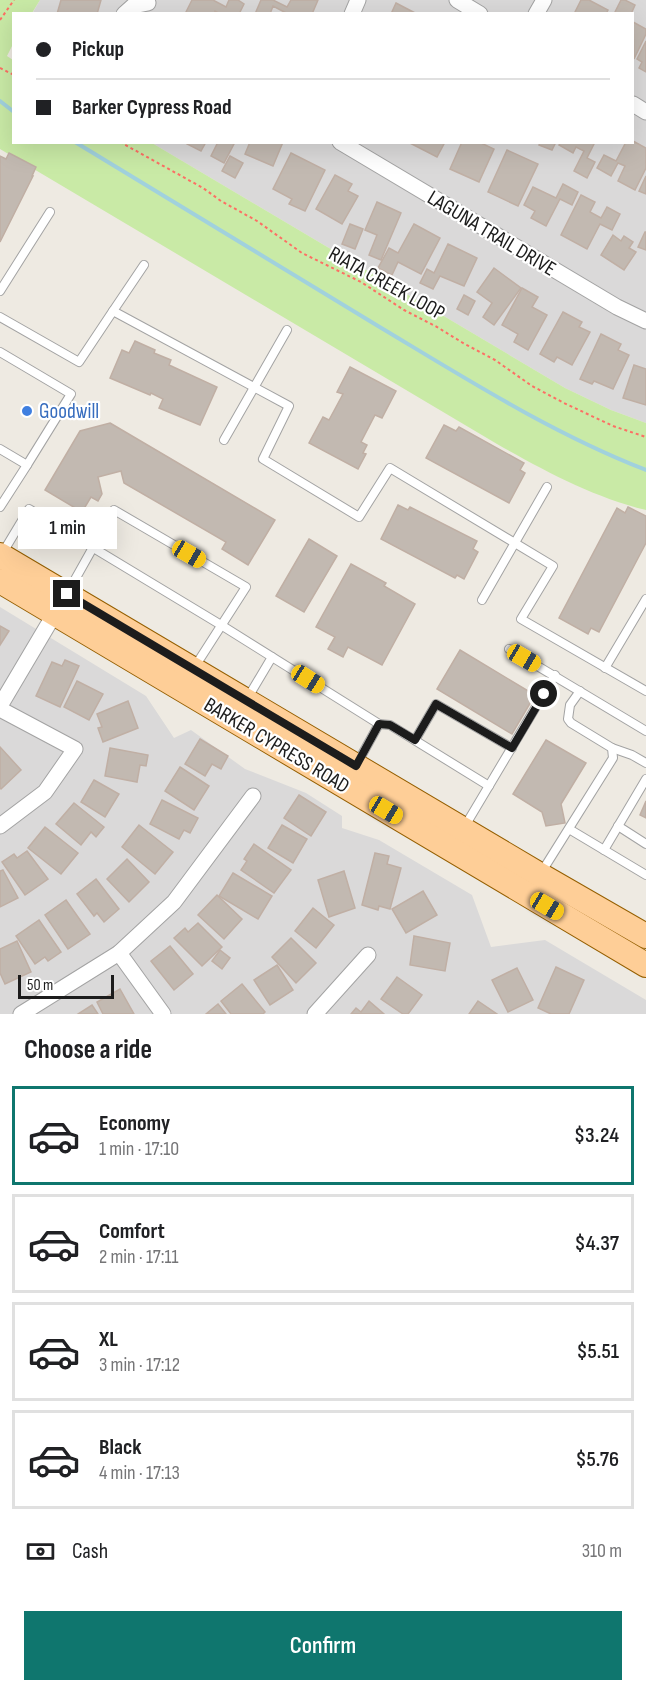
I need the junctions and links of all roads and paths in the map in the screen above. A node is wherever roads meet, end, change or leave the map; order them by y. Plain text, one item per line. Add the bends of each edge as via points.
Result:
1 (14, 0) edge
2 (457, 0) edge
3 (149, 5) edge
4 (126, 12) edge
5 (477, 12) edge
6 (0, 20) edge
7 (123, 144) edge
8 (343, 144) edge
9 (50, 212) dead end
10 (144, 265) dead end
11 (0, 291) edge
12 (113, 311) junction
13 (0, 317) edge
14 (646, 321) edge
15 (287, 330) dead end
16 (0, 352) edge
17 (254, 387) junction
18 (646, 437) edge
19 (224, 440) dead end
20 (0, 449) edge
21 (27, 465) junction
22 (547, 488) dead end
23 (3, 496) edge
24 (0, 507) edge
25 (514, 543) junction
26 (93, 548) junction
27 (1, 555) edge
28 (0, 581) edge
29 (646, 599) edge
30 (482, 600) dead end
31 (61, 604) junction
32 (221, 625) junction
33 (509, 649) dead end
34 (272, 657) junction
35 (605, 668) junction
36 (193, 669) junction
37 (555, 675) junction
38 (580, 690) junction
39 (646, 691) edge
40 (0, 707) edge
41 (239, 710) junction
42 (379, 724) junction
43 (646, 731) edge
44 (415, 740) junction
45 (512, 748) junction
46 (612, 748) junction
47 (646, 763) edge
48 (356, 766) junction
49 (646, 779) edge
50 (489, 786) junction
51 (253, 796) dead end
52 (0, 826) edge
53 (618, 826) junction
54 (569, 829) junction
55 (458, 839) junction
56 (646, 844) edge
57 (604, 850) junction
58 (540, 874) junction
59 (646, 875) edge
60 (646, 936) edge
61 (119, 952) junction
62 (368, 955) dead end
63 (646, 965) edge
64 (21, 1014) edge
65 (163, 1014) edge
66 (315, 1014) edge

1 - 6 path
2 - 5 street
3 - 4 street via 133,6
7 - 18 path, RIATA CREEK LOOP via 257,221 302,253 361,282 495,360 532,386 613,426
8 - 14 street, LAGUNA TRAIL DRIVE
9 - 11 lane
10 - 12 lane
12 - 13 lane via 79,362
12 - 17 lane
15 - 17 lane
16 - 21 lane via 71,394
17 - 19 lane
17 - 25 lane via 289,406 263,459 350,512 359,517 390,468
20 - 21 lane
21 - 23 lane
22 - 25 lane
23 - 24 lane
25 - 30 lane
25 - 35 lane via 553,566 521,619
26 - 27 lane via 29,509
26 - 31 lane
26 - 32 lane
26 - 32 lane via 114,510 246,587
27 - 31 main road, BARKER CYPRESS ROAD
28 - 31 main road, BARKER CYPRESS ROAD
29 - 35 lane
31 - 36 main road, BARKER CYPRESS ROAD
31 - 40 street
31 - 41 main road, BARKER CYPRESS ROAD
32 - 34 lane
32 - 36 lane
33 - 37 lane
34 - 41 lane
34 - 42 lane
35 - 39 lane
36 - 41 main road, BARKER CYPRESS ROAD
37 - 38 lane
37 - 45 lane
38 - 43 lane
38 - 46 lane via 570,705 568,719
40 - 52 street via 75,749 45,792
41 - 48 main road, BARKER CYPRESS ROAD
41 - 55 main road, BARKER CYPRESS ROAD
42 - 44 lane via 390,725
42 - 48 lane
44 - 45 lane via 436,704
44 - 50 lane
45 - 50 lane
46 - 47 lane
46 - 54 lane via 613,758
48 - 55 main road, BARKER CYPRESS ROAD
49 - 53 lane
50 - 55 lane
51 - 61 street via 174,902
53 - 56 lane
53 - 57 lane
54 - 57 lane
54 - 58 lane
55 - 58 main road, BARKER CYPRESS ROAD
55 - 63 main road, BARKER CYPRESS ROAD
57 - 59 lane
58 - 60 main road, BARKER CYPRESS ROAD
61 - 64 street
61 - 65 street
62 - 66 street

